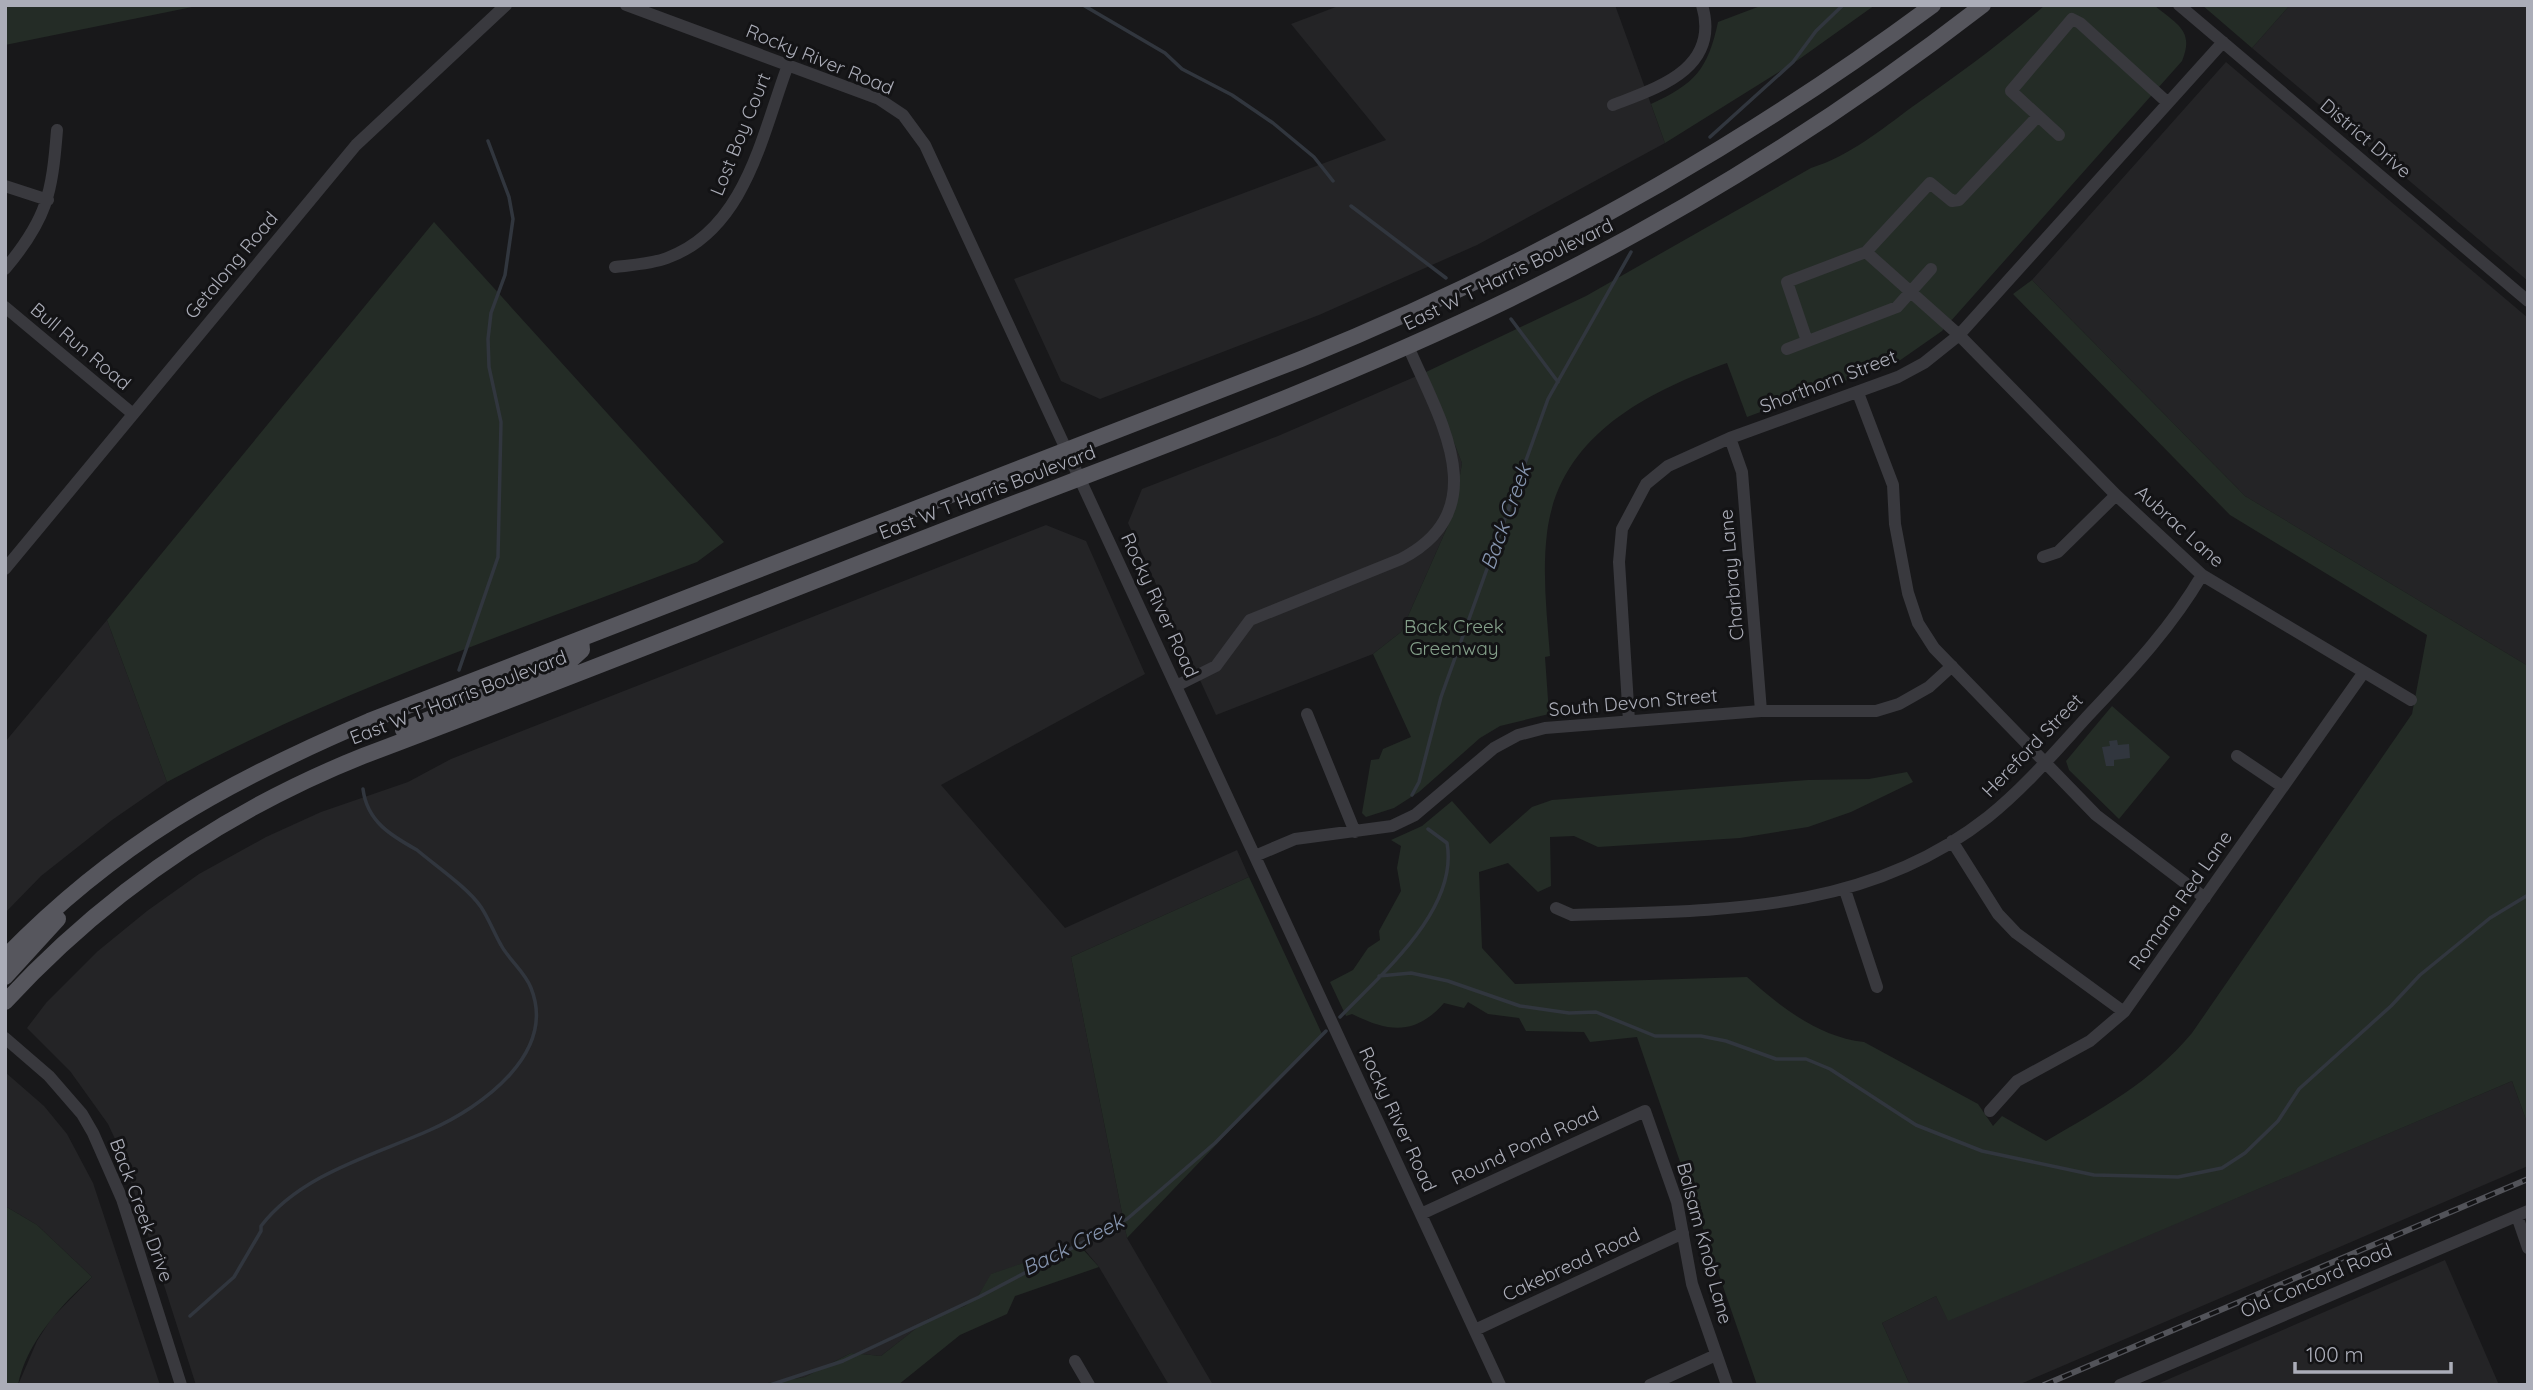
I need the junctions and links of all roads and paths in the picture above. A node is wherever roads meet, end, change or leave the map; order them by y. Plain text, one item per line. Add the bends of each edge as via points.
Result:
1 (506, 5) edge
2 (626, 5) edge
3 (1702, 5) edge
4 (1933, 5) edge
5 (1983, 5) edge
6 (2179, 5) edge
7 (2223, 42) junction
8 (788, 65) junction
9 (2168, 103) junction
10 (1613, 105) dead end
11 (2038, 116) junction
12 (57, 130) dead end
13 (2059, 135) dead end
14 (5, 186) edge
15 (48, 200) junction
16 (1866, 251) junction
17 (615, 267) dead end
18 (5, 269) edge
19 (1931, 269) dead end
20 (1910, 293) junction
21 (2528, 301) edge
22 (5, 307) edge
23 (1959, 335) junction
24 (1807, 341) junction
25 (1408, 346) junction
26 (1787, 349) dead end
27 (1858, 393) junction
28 (133, 414) junction
29 (1730, 438) junction
30 (1067, 450) junction
31 (1080, 478) junction
32 (2116, 495) junction
33 (2043, 557) dead end
34 (5, 569) edge
35 (2202, 576) junction
36 (581, 639) junction
37 (1952, 666) junction
38 (2364, 672) junction
39 (1176, 686) junction
40 (2411, 700) dead end
41 (1761, 711) junction
42 (1307, 713) dead end
43 (1629, 721) junction
44 (363, 756) junction
45 (2237, 756) dead end
46 (2045, 763) junction
47 (2283, 787) junction
48 (1355, 832) junction
49 (1952, 841) junction
50 (126, 851) junction
51 (1255, 856) junction
52 (1845, 890) junction
53 (2205, 898) junction
54 (1556, 908) dead end
55 (5, 957) edge
56 (5, 977) edge
57 (1877, 987) dead end
58 (5, 1002) edge
59 (2124, 1012) junction
60 (5, 1038) edge
61 (1645, 1111) joint
62 (1990, 1111) dead end
63 (2522, 1213) edge
64 (1421, 1214) junction
65 (1683, 1233) junction
66 (2528, 1248) edge
67 (1475, 1330) junction
68 (1716, 1354) junction
69 (1075, 1361) dead end
70 (181, 1385) edge
71 (1089, 1385) edge
72 (1500, 1385) edge
73 (1650, 1385) edge
74 (1727, 1385) edge
75 (2120, 1385) edge

1 - 28 street, Getalong Road via 356,145
2 - 8 street, Rocky River Road
3 - 10 street via 1707,21 1693,62 1652,92
4 - 30 main road, East W T Harris Boulevard via 1758,127 1536,253 1345,341
5 - 25 main road, East W T Harris Boulevard via 1871,87 1717,187 1578,265
6 - 7 street, District Drive
7 - 9 street, Shorthorn Street
7 - 21 street, District Drive
8 - 17 street, Lost Boy Court via 743,185 719,224 695,244 667,258
8 - 30 street, Rocky River Road via 879,99 913,126
9 - 11 street via 2071,19 2011,91
9 - 23 street, Shorthorn Street
11 - 13 street
11 - 16 street via 1959,200 1952,201 1930,183
12 - 15 street
14 - 15 street
15 - 18 street via 39,225
16 - 20 street, Aubrac Lane
16 - 24 street via 1787,282
19 - 20 street
20 - 23 street, Aubrac Lane
20 - 24 street via 1898,307
22 - 28 street, Bull Run Road
23 - 27 street, Shorthorn Street via 1924,363
23 - 32 street, Aubrac Lane
24 - 26 street
25 - 31 main road, East W T Harris Boulevard
25 - 39 street via 1454,457 1454,491 1436,530 1401,559 1250,620 1216,666
27 - 29 street, Shorthorn Street
27 - 37 street via 1893,485 1895,524 1918,623
28 - 34 street, Getalong Road
29 - 41 street, Charbray Lane via 1742,472
29 - 43 street, Shorthorn Street via 1668,466 1646,484 1622,528 1619,562
30 - 31 street, Rocky River Road
30 - 36 main road, East W T Harris Boulevard
31 - 39 street, Rocky River Road
31 - 44 main road, East W T Harris Boulevard
32 - 33 street via 2058,552
32 - 35 street, Aubrac Lane
35 - 38 street, Aubrac Lane
35 - 46 street, Hereford Street via 2172,624
36 - 44 main road via 582,650 571,660 386,738
36 - 50 main road, East W T Harris Boulevard via 282,758 191,807
37 - 41 street, South Devon Street via 1929,687 1876,711
37 - 46 street
38 - 40 street, Aubrac Lane
38 - 47 street, Romana Red Lane
39 - 51 street, Rocky River Road
41 - 43 street, South Devon Street
42 - 48 street
43 - 48 street, South Devon Street via 1545,728 1518,735 1472,765 1415,815 1392,826
44 - 58 main road, East W T Harris Boulevard via 263,801 176,853 99,911
45 - 47 street
46 - 49 street, Hereford Street via 1987,818
46 - 53 street via 2096,816
47 - 53 street, Romana Red Lane
48 - 51 street, South Devon Street via 1295,839
49 - 52 street, Hereford Street via 1900,869
49 - 59 street via 1998,914 2016,933
50 - 55 main road, East W T Harris Boulevard via 76,890
50 - 56 main road
51 - 64 street, Rocky River Road
52 - 54 street, Hereford Street via 1739,910 1572,915
52 - 57 street
53 - 59 street, Romana Red Lane
59 - 62 street, Romana Red Lane via 2091,1041 2017,1081
60 - 70 street, Back Creek Drive via 49,1076 93,1133 122,1199
61 - 64 street, Round Pond Road
61 - 65 street, Balsam Knob Lane
63 - 66 street
63 - 75 street, Old Concord Road
64 - 67 street, Rocky River Road
65 - 67 street, Cakebread Road
65 - 68 street, Balsam Knob Lane via 1692,1284
67 - 72 street, Rocky River Road
68 - 73 street
68 - 74 street, Balsam Knob Lane
69 - 71 street

